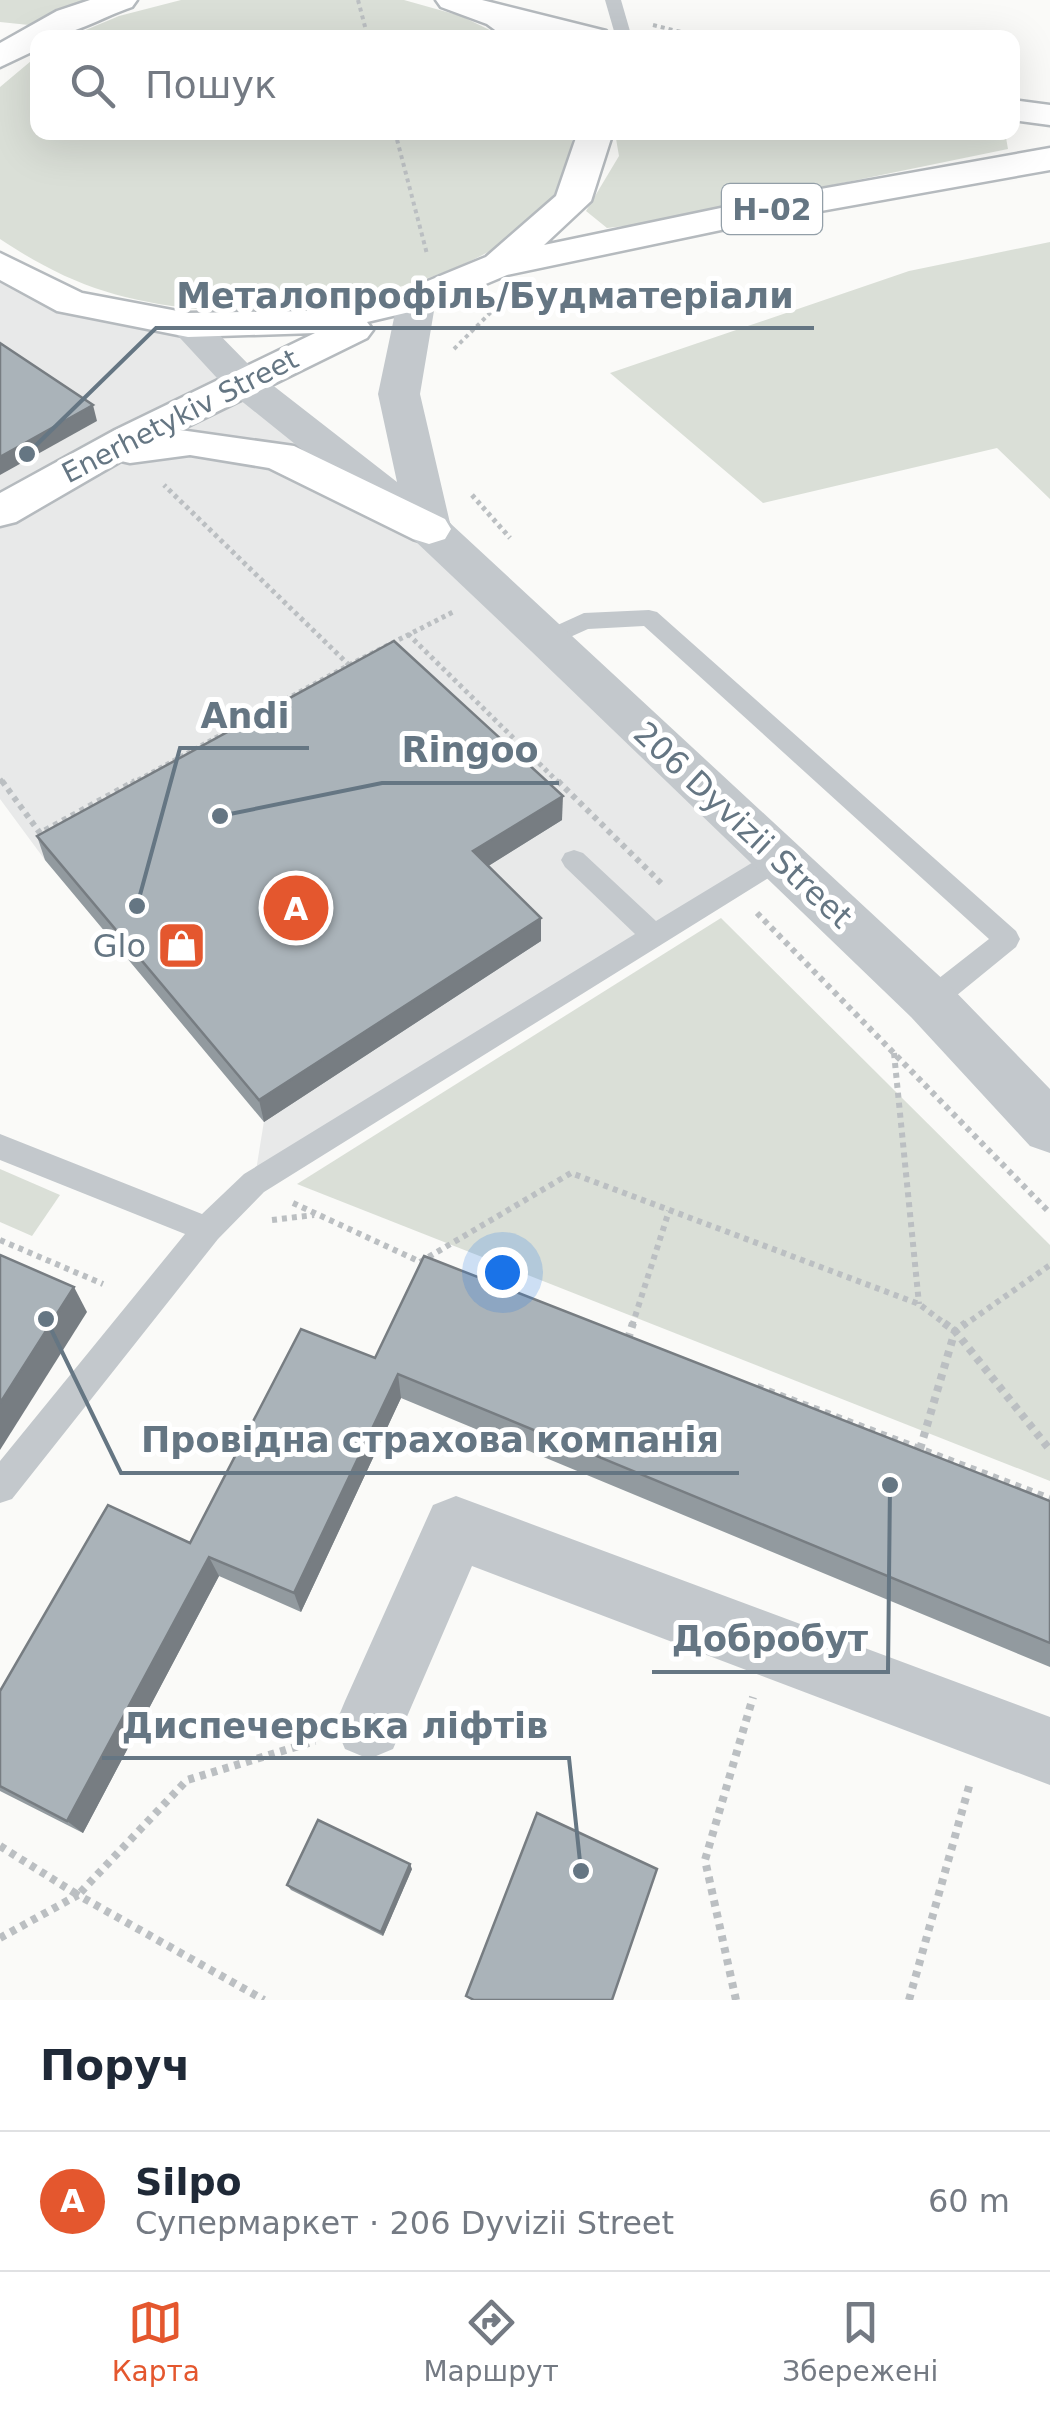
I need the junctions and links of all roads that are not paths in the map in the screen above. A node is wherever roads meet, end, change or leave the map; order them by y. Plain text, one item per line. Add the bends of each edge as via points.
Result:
1 (121, 0) edge
2 (452, 0) edge
3 (613, 0) edge
4 (499, 17) junction
5 (48, 30) edge
6 (517, 30) edge
7 (558, 30) edge
8 (622, 30) edge
9 (30, 40) edge
10 (0, 57) edge
11 (1020, 111) edge
12 (1050, 115) edge
13 (593, 140) edge
14 (1050, 159) edge
15 (0, 264) edge
16 (496, 266) junction
17 (417, 299) junction
18 (188, 325) junction
19 (243, 382) junction
20 (102, 454) junction
21 (0, 512) edge
22 (429, 530) junction
23 (548, 639) junction
24 (574, 860) dead end
25 (777, 860) junction
26 (653, 935) junction
27 (930, 1001) junction
28 (1050, 1128) edge
29 (0, 1147) edge
30 (207, 1230) junction
31 (0, 1487) edge
32 (368, 1724) road end
33 (1050, 1751) edge

1 - 5 main road
2 - 4 main road
3 - 8 lane
4 - 6 main road
4 - 7 main road
9 - 10 main road
11 - 12 main road
13 - 16 main road, Н-02 via 573,201
14 - 16 main road, Н-02
15 - 18 main road, Н-02 via 71,303
16 - 17 main road, Н-02
17 - 18 main road, Н-02 via 306,323
17 - 19 main road, Enerhetykiv Street / Н-02
17 - 22 street via 399,394
18 - 19 street, 206 Dyvizii Street
19 - 20 main road, Enerhetykiv Street / Н-02
19 - 22 street, 206 Dyvizii Street
20 - 21 main road, Enerhetykiv Street / Н-02
20 - 22 main road via 190,442 280,456
22 - 23 street, 206 Dyvizii Street
23 - 25 street, 206 Dyvizii Street
23 - 27 lane via 584,621 649,618 1007,938
24 - 26 lane
25 - 26 lane
25 - 27 street, 206 Dyvizii Street
26 - 30 lane via 254,1183
27 - 28 street, 206 Dyvizii Street
29 - 30 lane
30 - 31 lane
32 - 33 street via 456,1528

